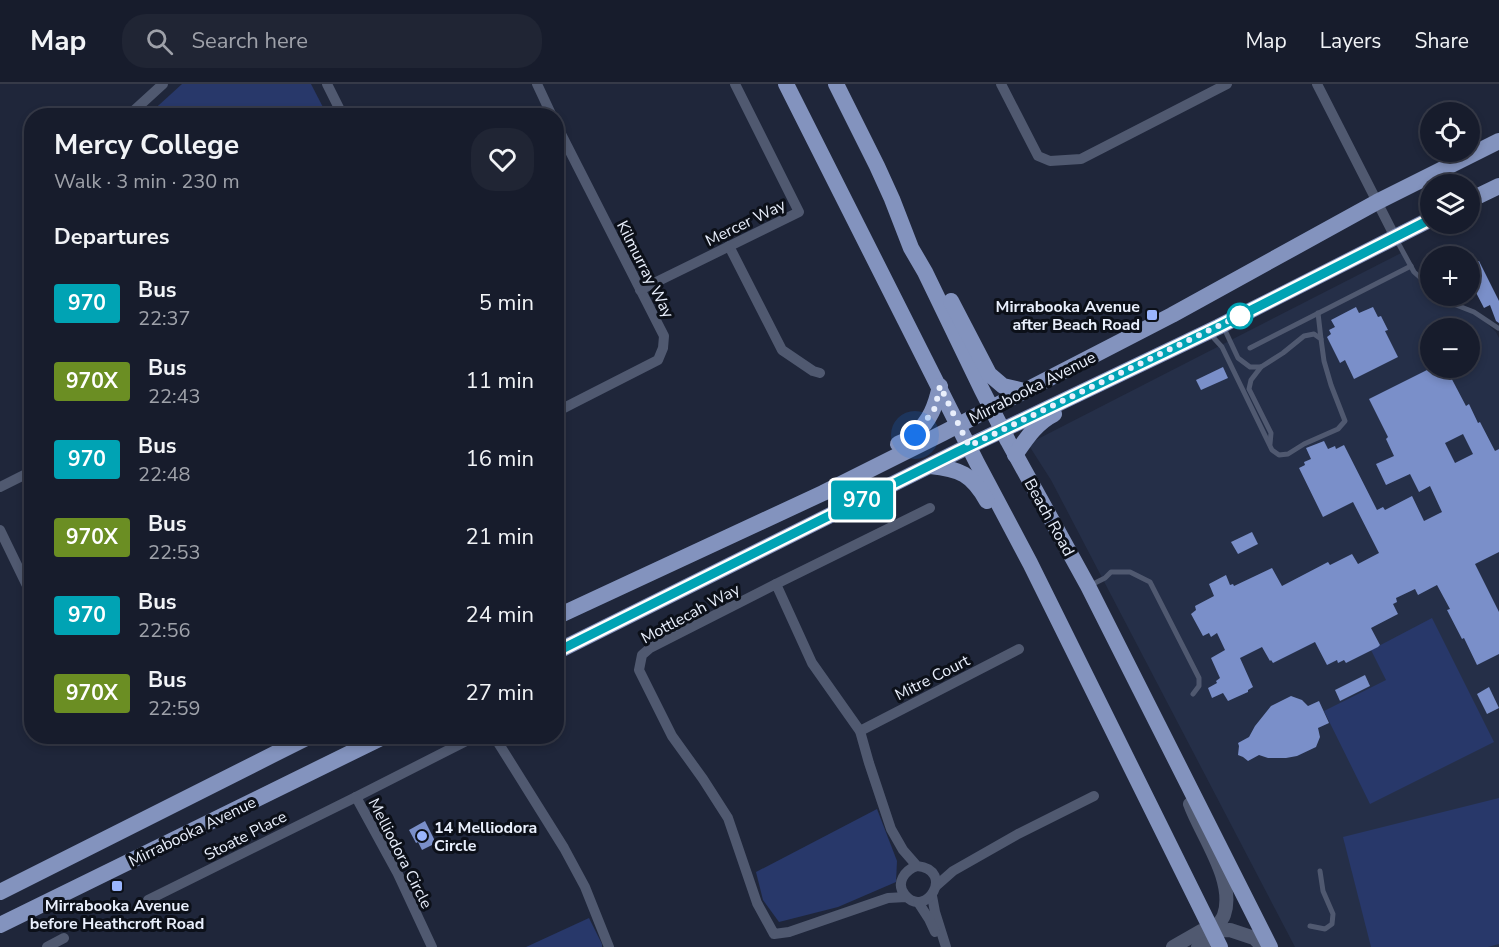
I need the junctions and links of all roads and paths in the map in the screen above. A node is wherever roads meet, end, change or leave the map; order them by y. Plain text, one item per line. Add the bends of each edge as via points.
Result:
1 (163, 84) edge
2 (327, 84) edge
3 (537, 84) edge
4 (735, 84) edge
5 (786, 84) edge
6 (836, 84) edge
7 (1001, 84) edge
8 (1227, 84) edge
9 (1317, 84) edge
10 (137, 108) edge
11 (339, 108) edge
12 (548, 108) edge
13 (564, 140) edge
14 (1499, 141) edge
15 (1499, 186) edge
16 (1480, 195) edge
17 (1377, 202) junction
18 (1420, 224) edge
19 (1395, 237) junction
20 (729, 246) junction
21 (1411, 266) junction
22 (925, 272) junction
23 (1420, 277) edge
24 (640, 290) junction
25 (1460, 306) edge
26 (1318, 313) junction
27 (1498, 327) edge
28 (1215, 328) junction
29 (1322, 339) junction
30 (1178, 346) junction
31 (1250, 348) dead end
32 (1261, 367) junction
33 (820, 373) dead end
34 (940, 386) junction
35 (1024, 391) junction
36 (564, 408) edge
37 (992, 408) junction
38 (959, 425) junction
39 (1003, 431) junction
40 (1270, 445) junction
41 (969, 446) junction
42 (1015, 455) junction
43 (930, 466) junction
44 (24, 475) edge
45 (0, 487) edge
46 (823, 493) junction
47 (930, 508) dead end
48 (0, 530) edge
49 (1030, 562) junction
50 (24, 580) edge
51 (776, 584) junction
52 (1088, 586) junction
53 (564, 613) edge
54 (564, 648) edge
55 (1019, 650) dead end
56 (1193, 694) dead end
57 (860, 731) junction
58 (294, 744) edge
59 (369, 744) edge
60 (460, 744) edge
61 (499, 744) edge
62 (1187, 781) junction
63 (1094, 795) dead end
64 (356, 797) junction
65 (903, 850) junction
66 (917, 866) junction
67 (930, 871) junction
68 (953, 871) junction
69 (1320, 871) dead end
70 (905, 872) junction
71 (901, 884) junction
72 (934, 891) junction
73 (0, 892) edge
74 (906, 897) junction
75 (888, 898) junction
76 (148, 900) dead end
77 (918, 902) junction
78 (0, 925) edge
79 (1310, 926) dead end
80 (1212, 932) junction
81 (64, 938) dead end
82 (47, 947) edge
83 (432, 947) edge
84 (609, 947) edge
85 (940, 947) edge
86 (946, 947) edge
87 (1173, 947) edge
88 (1198, 947) edge
89 (1220, 947) edge
90 (1263, 947) edge
91 (1270, 947) edge

1 - 10 street
2 - 11 street
3 - 12 street
4 - 20 street, Mercer Way via 799,212
5 - 34 main road
6 - 22 main road, Beach Road
7 - 8 street via 1038,156 1050,161 1081,159
9 - 17 street
13 - 24 street, Kilmurray Way
14 - 17 main road, Mirrabooka Avenue
15 - 16 main road
17 - 19 street
17 - 35 main road, Mirrabooka Avenue
18 - 19 main road, Mirrabooka Avenue
19 - 21 lane
19 - 28 main road, Mirrabooka Avenue
20 - 24 street, Mercer Way
20 - 33 street via 782,350
21 - 23 lane
21 - 26 lane
22 - 35 main road via 949,298 989,374 1003,386
22 - 37 main road, Beach Road
24 - 36 street, Kilmurray Way via 664,336 658,360
25 - 27 lane
26 - 29 lane
26 - 31 lane
28 - 30 main road, Mirrabooka Avenue
28 - 32 lane via 1238,358 1250,368
28 - 40 lane
29 - 32 lane via 1314,334 1304,336
29 - 40 lane via 1325,366 1345,421 1338,429 1288,454 1279,455
30 - 39 main road, Mirrabooka Avenue
30 - 42 main road via 1123,380 1040,422
32 - 40 lane via 1249,389 1271,433
34 - 38 main road
34 - 46 main road via 935,408 915,435 843,472
35 - 37 main road, Mirrabooka Avenue
37 - 38 main road, Mirrabooka Avenue
37 - 39 main road, Beach Road
38 - 41 main road
38 - 46 main road, Mirrabooka Avenue
39 - 41 main road, Mirrabooka Avenue
39 - 42 main road, Beach Road
41 - 43 main road, Mirrabooka Avenue
41 - 49 main road
42 - 52 main road, Beach Road
43 - 49 main road via 963,473 979,487 1007,536
43 - 54 main road, Mirrabooka Avenue
44 - 45 street
46 - 53 main road, Mirrabooka Avenue
47 - 51 street
48 - 50 street
49 - 80 main road
51 - 57 street, Mottlecah Way via 812,663
51 - 75 street, Mottlecah Way via 650,648 642,655 639,670 672,736 728,818 757,903 774,934
52 - 56 lane via 1111,572 1130,572 1150,582 1199,678
52 - 62 main road, Beach Road
55 - 57 street, Mitre Court
57 - 65 street, Mottlecah Way via 891,829
58 - 73 main road, Mirrabooka Avenue
59 - 78 main road, Mirrabooka Avenue
60 - 64 street, Melliodora Circle
61 - 84 street via 564,848
62 - 80 street via 1190,805 1223,877 1226,893 1223,918
62 - 91 main road, Beach Road
63 - 68 street
64 - 76 street, Stoate Place
64 - 83 street, Melliodora Circle
65 - 66 street, Mottlecah Way
65 - 70 street, Mottlecah Way
66 - 67 street, Mottlecah Way
66 - 70 street
67 - 68 street
67 - 72 street
68 - 72 street
69 - 79 lane via 1323,891 1334,914 1332,924 1325,928
70 - 71 street, Mottlecah Way
71 - 74 street
71 - 75 street, Mottlecah Way
72 - 77 street
72 - 86 street via 935,912
74 - 75 street, Mottlecah Way
74 - 77 street, Mottlecah Way
77 - 85 street
80 - 87 street via 1201,931
80 - 88 street
80 - 89 main road
80 - 90 street via 1230,930 1254,938
81 - 82 street

